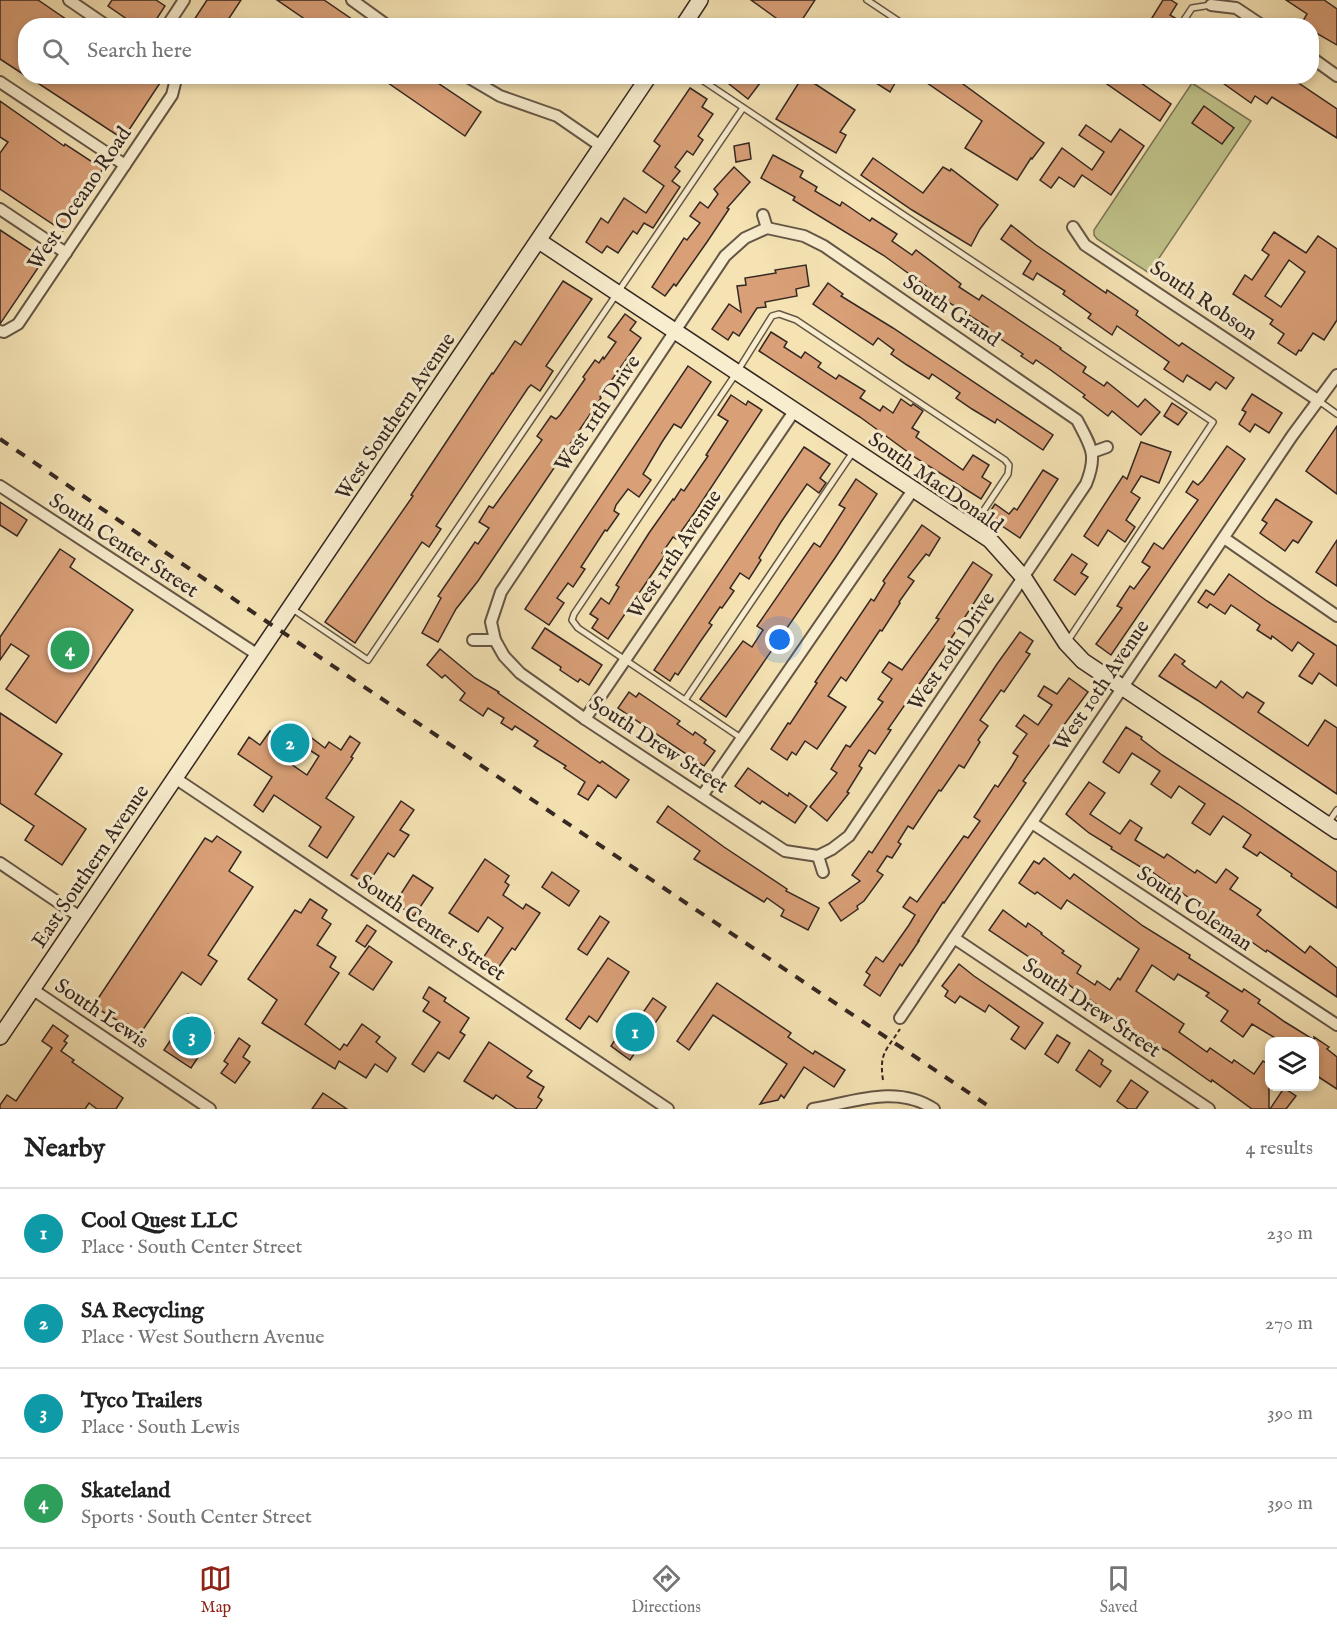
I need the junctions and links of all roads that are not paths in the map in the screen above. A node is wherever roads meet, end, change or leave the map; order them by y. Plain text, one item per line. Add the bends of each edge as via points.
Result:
1 (69, 0) edge
2 (184, 0) edge
3 (352, 0) edge
4 (700, 0) edge
5 (867, 0) edge
6 (1210, 5) joint
7 (95, 18) edge
8 (172, 18) edge
9 (377, 18) edge
10 (688, 18) edge
11 (894, 18) edge
12 (1185, 18) edge
13 (1251, 18) edge
14 (1319, 63) edge
15 (1337, 75) edge
16 (0, 82) edge
17 (174, 84) edge
18 (480, 84) edge
19 (644, 84) edge
20 (708, 84) edge
21 (743, 108) junction
22 (602, 147) junction
23 (125, 165) junction
24 (0, 209) edge
25 (763, 215) dead end
26 (1073, 227) dead end
27 (767, 228) junction
28 (538, 241) junction
29 (66, 253) junction
30 (616, 292) junction
31 (2, 331) edge
32 (675, 332) junction
33 (737, 372) junction
34 (1337, 375) edge
35 (1319, 401) junction
36 (795, 410) junction
37 (1337, 414) edge
38 (1107, 447) dead end
39 (854, 451) junction
40 (1093, 452) junction
41 (0, 486) edge
42 (913, 490) junction
43 (972, 529) junction
44 (1224, 538) junction
45 (1024, 578) junction
46 (290, 608) junction
47 (1337, 616) edge
48 (473, 640) dead end
49 (495, 640) junction
50 (1066, 643) junction
51 (258, 655) junction
52 (626, 660) junction
53 (1122, 689) junction
54 (685, 700) junction
55 (585, 719) junction
56 (741, 738) junction
57 (175, 778) junction
58 (702, 796) junction
59 (1337, 810) edge
60 (1032, 823) junction
61 (1332, 828) edge
62 (818, 856) junction
63 (0, 863) edge
64 (823, 872) dead end
65 (80, 916) junction
66 (954, 938) junction
67 (32, 989) junction
68 (901, 1023) road end
69 (1337, 1025) edge
70 (0, 1037) edge
71 (210, 1109) edge
72 (668, 1109) edge
73 (817, 1109) edge
74 (934, 1109) edge
75 (1209, 1109) edge

1 - 7 street
2 - 8 street
3 - 9 street
4 - 10 main road
5 - 11 lane
6 - 12 lane via 1192,8
6 - 13 street via 1236,8
14 - 15 street
16 - 23 street
17 - 23 street, West Oceano Road via 172,94
18 - 22 street via 500,96 557,116
19 - 22 main road, West Southern Avenue
20 - 21 lane
21 - 30 lane
21 - 50 lane via 1213,422
22 - 28 main road, West Southern Avenue
23 - 29 street, West Oceano Road
24 - 29 street
25 - 27 street
26 - 35 street, South Robson via 1084,245
27 - 32 street, West 11th Drive via 745,238 725,256
27 - 40 street, South Grand via 804,236 834,252 1077,420
28 - 30 main road, South MacDonald
28 - 46 main road, West Southern Avenue
29 - 31 street, West Oceano Road via 18,324
30 - 32 main road, South MacDonald
30 - 46 lane via 368,660
32 - 33 main road, South MacDonald
32 - 49 street, West 11th Drive via 501,592 491,622
33 - 36 main road, South MacDonald
33 - 43 lane via 772,316 779,314 796,321 1005,460 1008,474
33 - 52 lane via 574,614 572,620 578,628
34 - 35 street, West 10th Avenue
35 - 37 lane
35 - 44 street, West 10th Avenue
36 - 39 main road, South MacDonald
36 - 52 street, West 11th Avenue
38 - 40 street
39 - 42 main road, South MacDonald
39 - 54 lane
40 - 45 street, West 10th Drive via 1086,484
41 - 51 street, South Center Street
42 - 43 main road, South MacDonald
42 - 56 street
43 - 45 main road, South MacDonald via 990,540
44 - 47 street
44 - 53 street, West 10th Avenue
45 - 50 main road, South MacDonald
45 - 62 street, West 10th Drive via 849,836
46 - 51 main road, West Southern Avenue
48 - 49 street
49 - 55 street, South Drew Street via 520,673
50 - 53 main road, South MacDonald via 1083,661
51 - 57 main road, West Southern Avenue
52 - 54 lane
52 - 55 street, West 11th Avenue
53 - 60 street, West 10th Avenue
53 - 61 main road, South MacDonald
54 - 56 lane
55 - 58 street, South Drew Street
56 - 58 street
57 - 65 main road, East Southern Avenue
57 - 72 street, South Center Street
58 - 62 street, South Drew Street via 785,851
59 - 61 lane
60 - 66 street, West 10th Avenue
60 - 69 street, South Coleman
62 - 64 street
63 - 65 street
65 - 67 main road, East Southern Avenue
66 - 68 street, West 10th Avenue
66 - 75 street, South Drew Street
67 - 70 main road, East Southern Avenue
67 - 71 street, South Lewis
73 - 74 street via 886,1096 913,1099

